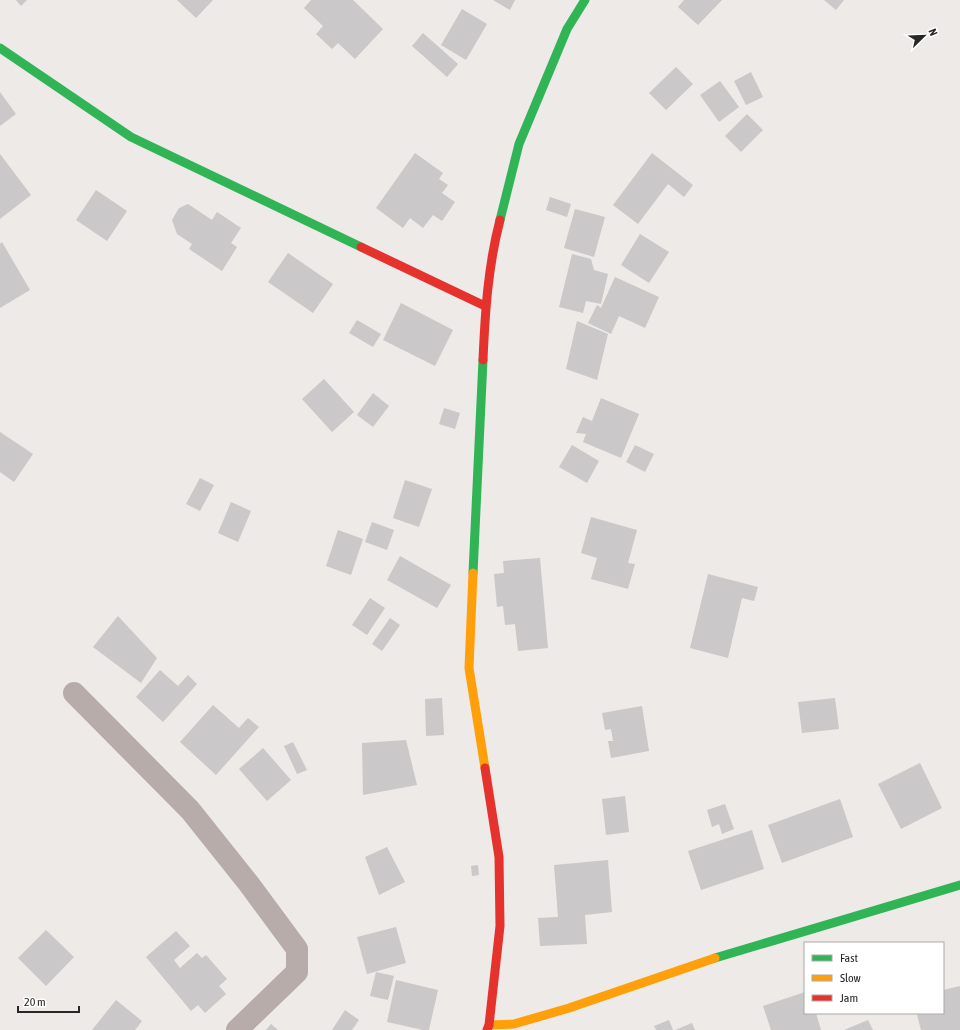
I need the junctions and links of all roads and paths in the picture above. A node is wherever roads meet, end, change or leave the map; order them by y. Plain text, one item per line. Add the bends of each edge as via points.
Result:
1 (585, 0) edge
2 (0, 48) edge
3 (485, 306) junction
4 (74, 693) dead end
5 (960, 885) edge
6 (488, 1027) edge
7 (237, 1030) edge

1 - 3 street via 567,29 519,144 496,236
2 - 3 street via 131,137
3 - 6 street via 469,668 499,857 500,926
4 - 7 street via 190,810 250,884 297,949 297,972
5 - 6 street via 701,962 569,1008 514,1024

